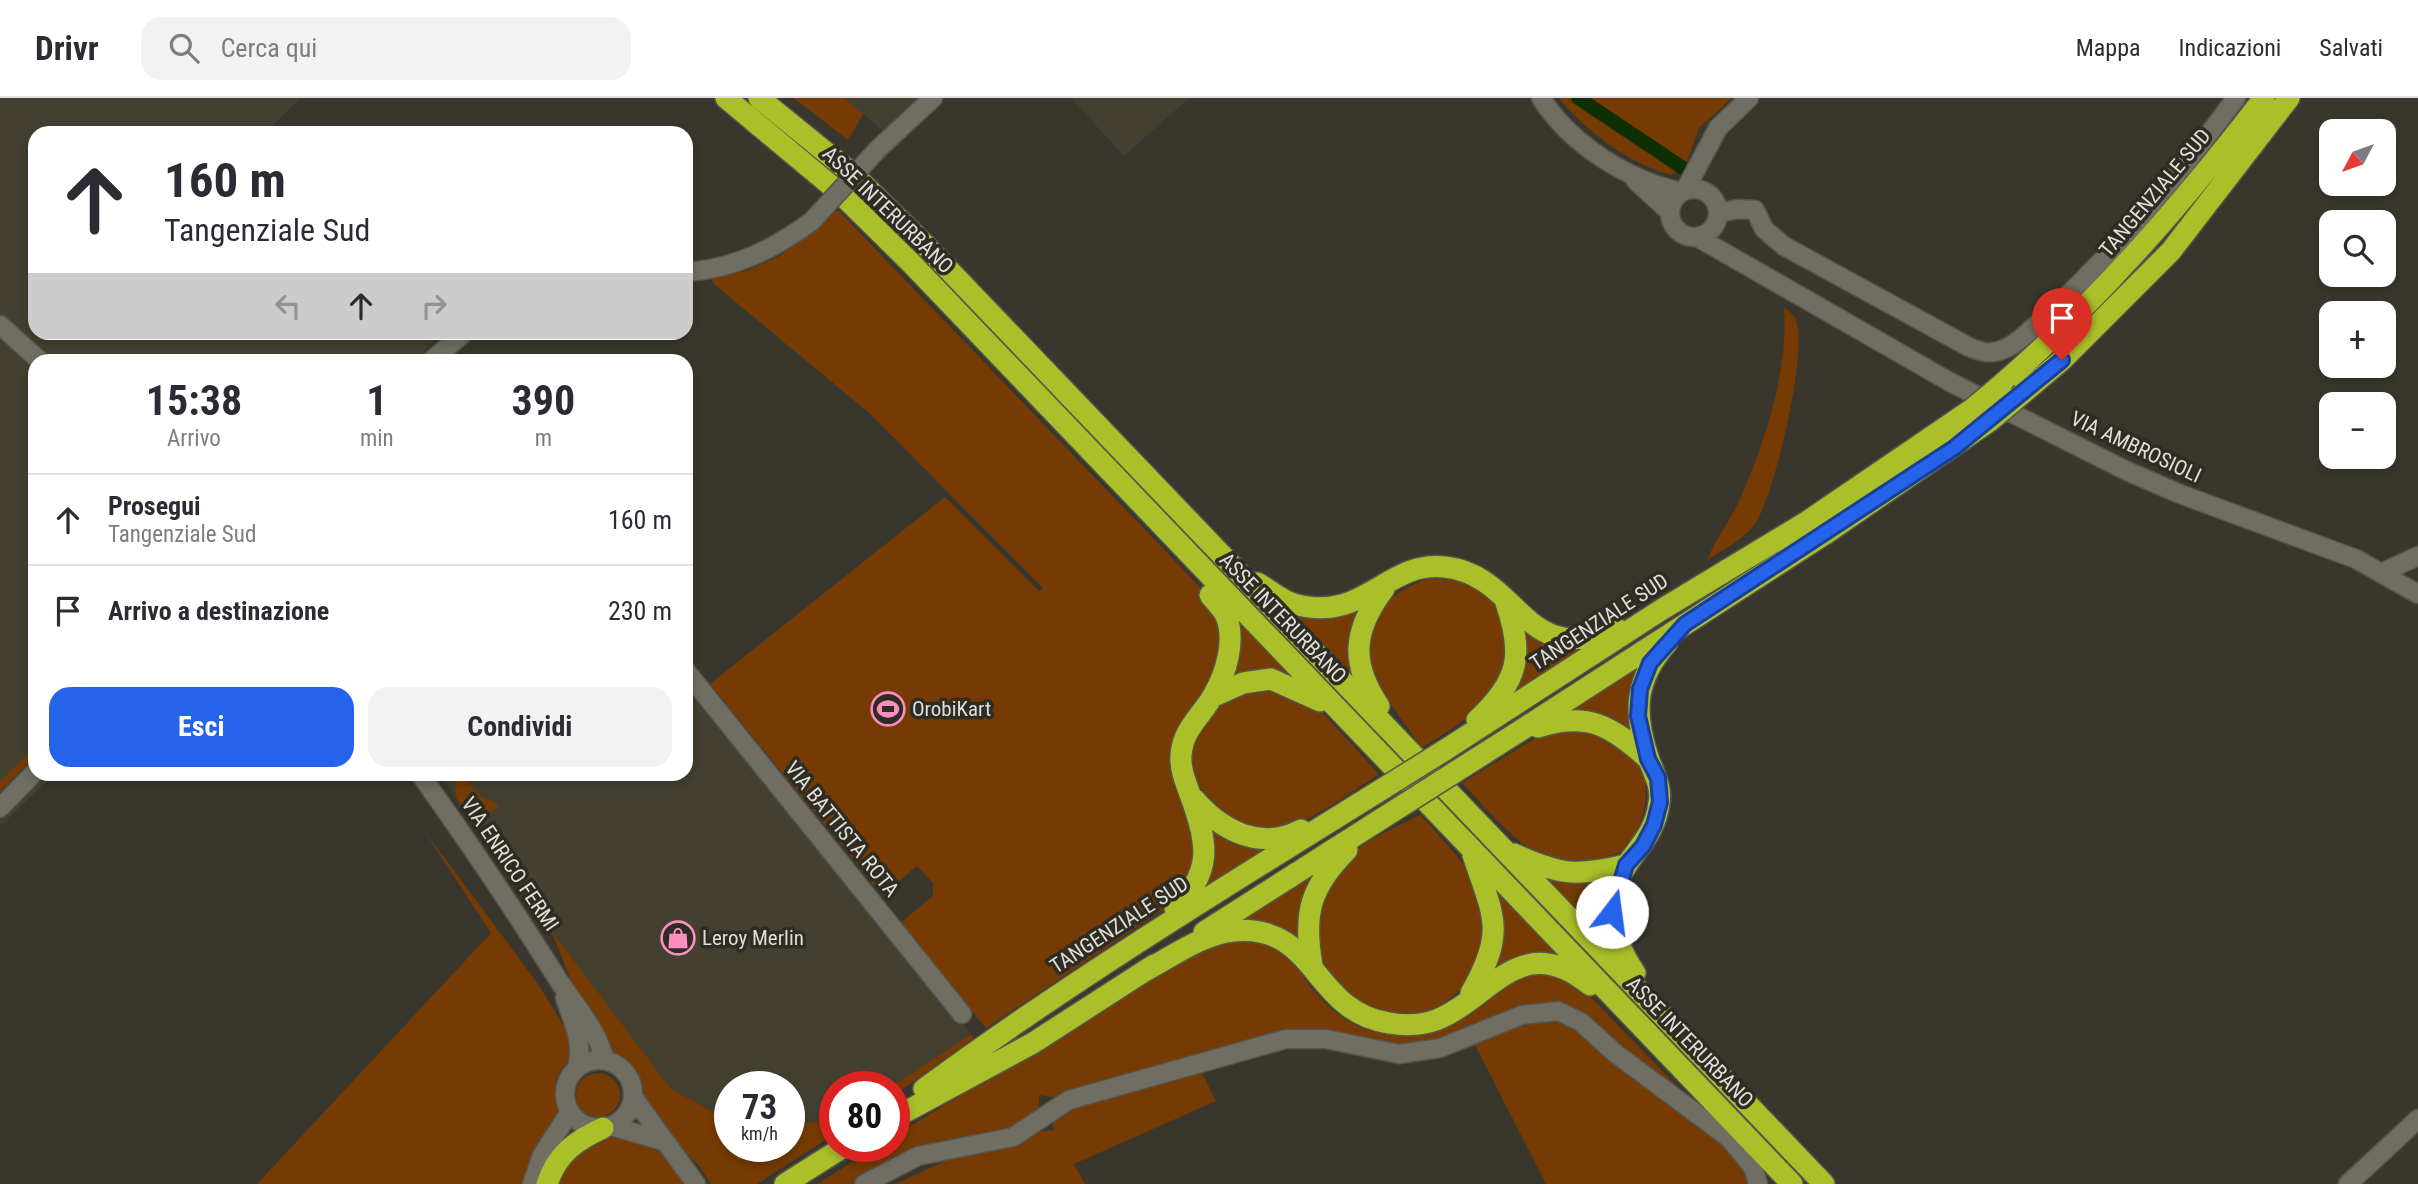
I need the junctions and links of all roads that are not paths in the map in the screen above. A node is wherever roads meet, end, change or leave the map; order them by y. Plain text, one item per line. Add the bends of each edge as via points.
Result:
1 (726, 98) edge
2 (759, 98) edge
3 (933, 98) edge
4 (1541, 98) edge
5 (1749, 98) edge
6 (2236, 98) edge
7 (2253, 98) edge
8 (2264, 98) edge
9 (2289, 98) edge
10 (1705, 150) junction
11 (2214, 162) junction
12 (1629, 173) junction
13 (1684, 191) junction
14 (1713, 206) junction
15 (1670, 212) junction
16 (1697, 237) junction
17 (1735, 258) junction
18 (693, 271) edge
19 (0, 325) edge
20 (456, 340) edge
21 (32, 354) edge
22 (441, 354) edge
23 (2418, 556) edge
24 (1236, 571) junction
25 (2381, 573) junction
26 (1208, 576) junction
27 (1390, 582) junction
28 (2418, 594) edge
29 (1505, 601) junction
30 (1661, 610) junction
31 (1685, 624) junction
32 (693, 680) edge
33 (1212, 697) junction
34 (1332, 704) junction
35 (1515, 734) junction
36 (1445, 750) junction
37 (1410, 751) junction
38 (1648, 759) junction
39 (28, 779) edge
40 (426, 781) edge
41 (1384, 788) junction
42 (1191, 795) junction
43 (0, 807) edge
44 (1400, 807) junction
45 (1503, 849) junction
46 (1472, 850) junction
47 (1626, 865) junction
48 (1154, 930) junction
49 (1312, 965) junction
50 (1143, 972) junction
51 (559, 981) junction
52 (1468, 999) junction
53 (962, 1014) dead end
54 (1672, 1042) junction
55 (604, 1060) junction
56 (577, 1068) junction
57 (633, 1097) junction
58 (910, 1099) edge
59 (910, 1109) edge
60 (570, 1112) junction
61 (2418, 1119) edge
62 (607, 1127) junction
63 (663, 1141) junction
64 (820, 1162) edge
65 (532, 1184) edge
66 (547, 1184) edge
67 (696, 1184) edge
68 (785, 1184) edge
69 (864, 1184) edge
70 (1758, 1184) edge
71 (1792, 1184) edge
72 (1824, 1184) edge
73 (2348, 1184) edge

1 - 26 highway, ASSE INTERURBANO via 841,194 911,263
2 - 24 highway, ASSE INTERURBANO via 855,176 925,245
3 - 18 street, bridge via 812,220 769,250
4 - 12 street via 1575,136
5 - 10 street via 1718,128
6 - 14 street via 2143,219 2077,287 2012,345 1982,353 1784,246 1764,229 1755,211
7 - 11 highway
8 - 11 highway, TANGENZIALE SUD
9 - 31 highway, bridge via 2171,251 2062,360 1991,420
10 - 13 street
10 - 14 street
11 - 30 highway, TANGENZIALE SUD, bridge via 2103,291 1971,410 1805,523
12 - 13 street via 1656,187
12 - 15 street
13 - 14 street
13 - 15 street via 1673,200
14 - 16 street via 1709,232
14 - 17 street
15 - 16 street via 1678,230
16 - 17 street, VIA AMBROSIOLI
17 - 25 street, VIA AMBROSIOLI via 1950,382 2127,471 2350,556
19 - 21 street
20 - 22 street
23 - 25 street
24 - 27 highway via 1291,604 1326,610 1356,602
24 - 37 highway, ASSE INTERURBANO
25 - 28 street, VIA AMBROSIOLI
26 - 33 highway via 1209,593 1226,615 1229,631 1226,663
26 - 34 highway, ASSE INTERURBANO
27 - 29 highway via 1411,571 1450,568 1484,579
27 - 37 highway via 1361,628 1359,663 1367,689
29 - 30 highway via 1542,632 1570,640 1597,637
29 - 36 highway via 1514,627 1515,670 1508,686
30 - 36 highway, TANGENZIALE SUD
31 - 35 highway
31 - 38 highway via 1650,663 1640,689 1638,716
32 - 53 street, VIA BATTISTA ROTA
33 - 34 highway via 1271,679
33 - 42 highway via 1184,742 1182,769
34 - 46 highway, ASSE INTERURBANO
35 - 38 highway via 1580,719 1622,735
35 - 44 highway, bridge
36 - 41 highway, TANGENZIALE SUD, bridge
37 - 45 highway, ASSE INTERURBANO
38 - 47 highway via 1658,778 1660,802 1643,846
39 - 43 street
40 - 51 street, VIA ENRICO FERMI via 516,909
41 - 42 highway via 1295,833 1266,839 1233,832
41 - 48 highway, TANGENZIALE SUD
42 - 48 highway via 1205,840 1203,867 1191,893
44 - 49 highway via 1349,848 1315,891 1307,933
44 - 50 highway
45 - 47 highway via 1553,871 1587,874
45 - 54 highway, ASSE INTERURBANO
46 - 52 highway via 1494,927 1485,967
46 - 54 highway, ASSE INTERURBANO
47 - 54 highway via 1613,900 1614,934
48 - 58 highway, TANGENZIALE SUD via 1018,1020
49 - 50 highway via 1278,936 1233,931
49 - 52 highway via 1336,998 1367,1020 1423,1024
50 - 59 highway via 1033,1043
51 - 55 street, VIA ENRICO FERMI via 587,1018
51 - 56 street, VIA ENRICO FERMI via 578,1034 581,1053
52 - 54 highway via 1509,971 1553,966 1574,973
54 - 71 highway, ASSE INTERURBANO
54 - 72 highway, ASSE INTERURBANO
55 - 56 street
55 - 57 street, VIA ENRICO FERMI via 622,1069
56 - 60 street, VIA ENRICO FERMI via 566,1084
57 - 62 street via 626,1115
57 - 63 street, VIA ENRICO FERMI
60 - 62 street via 584,1125
60 - 65 street via 542,1155
61 - 73 street
62 - 63 street
62 - 66 highway via 565,1151
63 - 67 street, VIA ENRICO FERMI
64 - 68 highway
69 - 70 street via 918,1156 1013,1138 1069,1100 1286,1039 1326,1039 1399,1054 1440,1048 1522,1015 1558,1011 1581,1022 1729,1138 1753,1167

